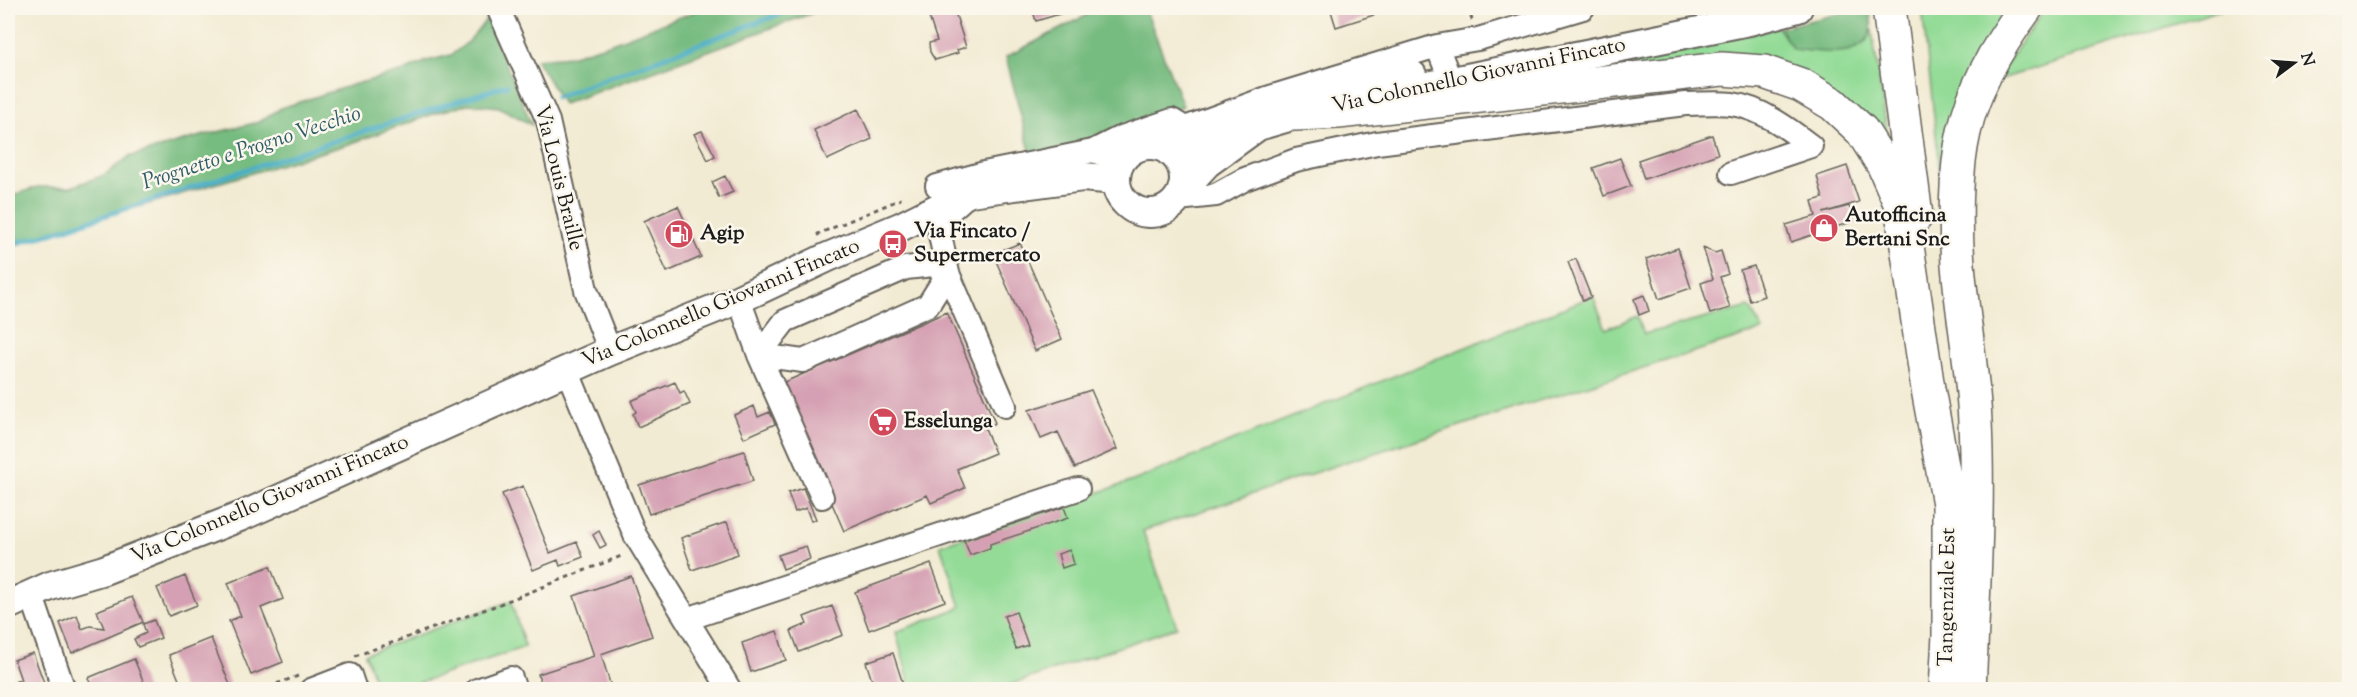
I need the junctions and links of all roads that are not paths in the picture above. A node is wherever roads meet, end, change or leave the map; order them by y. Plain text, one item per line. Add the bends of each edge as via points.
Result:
1 (498, 8) edge
2 (1583, 8) edge
3 (1726, 8) edge
4 (1798, 8) edge
5 (1889, 8) edge
6 (1911, 8) edge
7 (2026, 8) edge
8 (1442, 57) junction
9 (1295, 114) junction
10 (1172, 142) junction
11 (1093, 152) junction
12 (1118, 170) junction
13 (1731, 173) dead end
14 (937, 186) dead end
15 (970, 192) junction
16 (1180, 194) junction
17 (948, 273) junction
18 (739, 299) junction
19 (610, 351) junction
20 (759, 355) junction
21 (567, 370) junction
22 (1005, 406) dead end
23 (1078, 489) dead end
24 (822, 497) dead end
25 (1949, 504) junction
26 (1976, 535) junction
27 (104, 570) junction
28 (8, 604) edge
29 (36, 608) junction
30 (8, 619) edge
31 (687, 619) junction
32 (351, 674) edge
33 (307, 682) edge
34 (513, 684) edge
35 (64, 690) edge
36 (477, 690) edge
37 (730, 690) edge
38 (1946, 690) edge
39 (1969, 690) edge

1 - 19 street, Via Louis Braille via 548,121 586,290
2 - 8 street via 1478,39
3 - 8 main road, Via Colonnello Giovanni Fincato via 1671,24
4 - 9 main road, Via Colonnello Giovanni Fincato
5 - 25 highway
6 - 26 highway
7 - 26 highway via 2006,34 1982,82 1964,132 1958,174 1958,262 1975,420
8 - 10 main road, Via Colonnello Giovanni Fincato via 1292,101 1196,145
9 - 16 main road, Via Colonnello Giovanni Fincato via 1258,126 1207,163
9 - 25 highway via 1722,69 1764,72 1833,104 1862,131 1884,166 1901,205
10 - 11 street via 1172,120 1119,138
10 - 12 main road, Via Colonnello Giovanni Fincato via 1139,147 1127,154
10 - 16 main road via 1182,168 1184,183
11 - 12 street
11 - 14 street
12 - 15 main road, Via Colonnello Giovanni Fincato
12 - 16 main road, Via Colonnello Giovanni Fincato via 1122,199 1138,212 1158,212 1171,206
13 - 16 street via 1811,146 1759,113 1733,104 1685,104 1377,143 1296,160 1245,179 1216,195
15 - 17 street via 943,217 939,230
15 - 18 main road, Via Colonnello Giovanni Fincato
17 - 20 street via 933,265 906,268 785,321
17 - 20 street via 928,305 803,361
17 - 22 street
18 - 19 main road, Via Colonnello Giovanni Fincato
18 - 20 street
19 - 21 main road, Via Colonnello Giovanni Fincato
20 - 24 street
21 - 27 main road, Via Colonnello Giovanni Fincato via 242,516
21 - 31 street, Via Colonnello Giovanni Fincato via 635,535
23 - 31 street
25 - 38 highway, Tangenziale Est
26 - 39 highway, Tangenziale Est
27 - 28 main road, Via Colonnello Giovanni Fincato
27 - 29 main road, Via Colonnello Giovanni Fincato
29 - 30 main road, Via Colonnello Giovanni Fincato
29 - 35 street
31 - 37 street, Via Colonnello Giovanni Fincato
32 - 33 street
34 - 36 street

